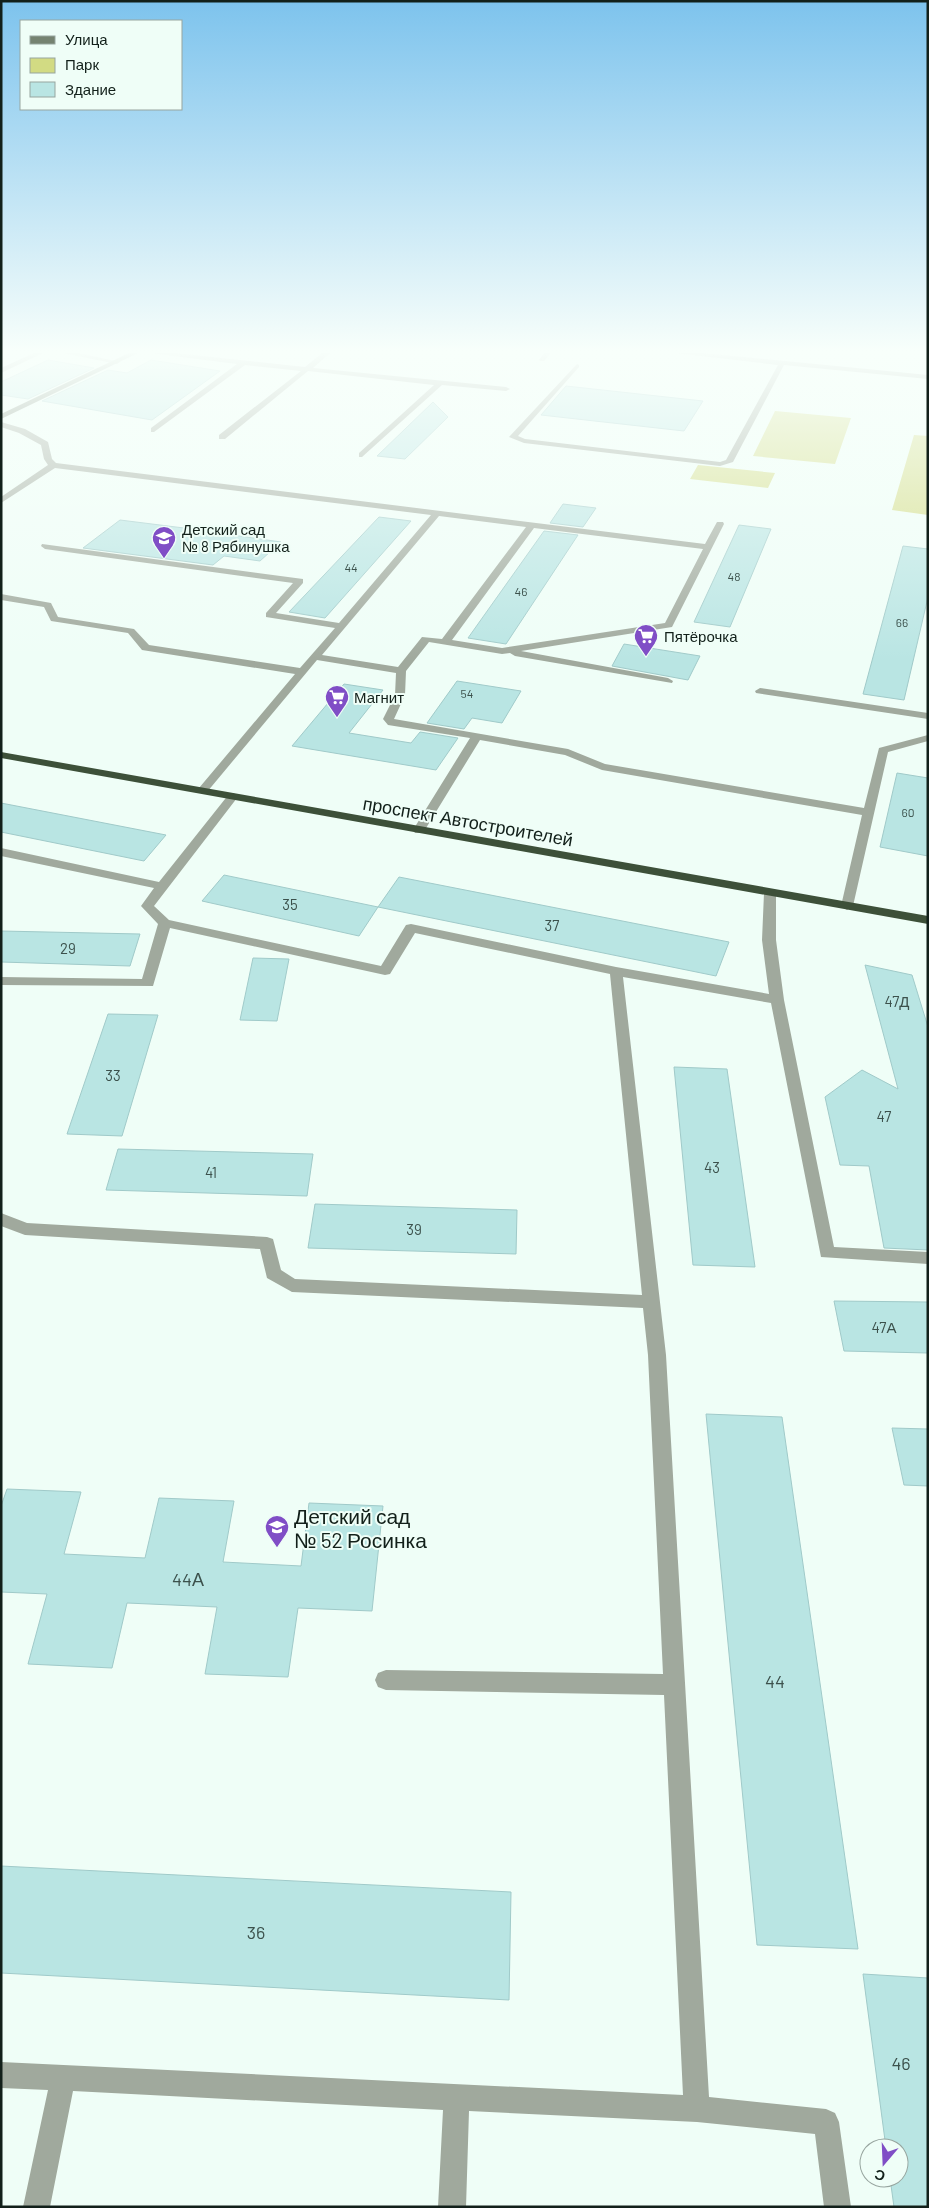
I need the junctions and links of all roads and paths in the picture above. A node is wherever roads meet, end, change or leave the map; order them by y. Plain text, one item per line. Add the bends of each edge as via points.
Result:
1 (47, 456) edge
2 (649, 456) edge
3 (732, 456) edge
4 (53, 464) junction
5 (1, 500) edge
6 (437, 513) junction
7 (532, 524) junction
8 (720, 524) dead end
9 (45, 546) dead end
10 (708, 547) junction
11 (1, 597) edge
12 (342, 626) junction
13 (445, 642) junction
14 (502, 651) junction
15 (315, 657) junction
16 (402, 670) junction
17 (303, 672) junction
18 (668, 681) dead end
19 (760, 691) dead end
20 (928, 716) edge
21 (477, 736) junction
22 (928, 738) edge
23 (1, 755) edge
24 (203, 790) junction
25 (233, 796) junction
26 (868, 812) junction
27 (419, 830) junction
28 (1, 852) edge
29 (162, 886) junction
30 (770, 892) junction
31 (847, 906) junction
32 (928, 920) edge
33 (165, 922) junction
34 (616, 971) junction
35 (1, 981) edge
36 (777, 1000) junction
37 (1, 1219) edge
38 (928, 1258) edge
39 (650, 1302) junction
40 (386, 1680) dead end
41 (676, 1685) junction
42 (1, 2075) edge
43 (62, 2078) junction
44 (457, 2098) junction
45 (697, 2109) junction
46 (36, 2207) edge
47 (452, 2207) edge
48 (838, 2207) edge

1 - 4 lane
2 - 3 lane via 720,464 729,462
4 - 5 lane
4 - 6 lane
6 - 7 lane
6 - 12 lane
7 - 10 lane
7 - 13 lane
8 - 10 lane
9 - 12 lane via 300,582 269,615
10 - 14 lane via 669,625
11 - 17 lane via 48,605 54,619 130,631 146,648
12 - 15 lane
13 - 14 lane
13 - 16 lane via 426,639
14 - 18 lane
15 - 16 lane
15 - 17 lane
16 - 21 lane via 400,695 388,719 392,723
17 - 24 lane
19 - 20 lane
21 - 26 lane via 568,752 602,767
21 - 27 lane
22 - 26 lane via 883,750
23 - 24 highway, проспект Автостроителей
24 - 25 highway, проспект Автостроителей
25 - 27 highway, проспект Автостроителей
25 - 29 lane
26 - 31 lane
27 - 30 highway, проспект Автостроителей
28 - 29 lane
29 - 33 lane via 147,906
30 - 31 highway, проспект Автостроителей
30 - 36 lane via 769,940
31 - 32 highway, проспект Автостроителей
33 - 34 lane via 385,971 411,928
33 - 35 lane via 148,983
34 - 36 lane
34 - 39 lane
36 - 38 lane via 827,1253
37 - 39 lane via 25,1229 267,1243 273,1273 292,1285
39 - 41 lane via 657,1355
40 - 41 lane
41 - 45 lane
42 - 43 lane
43 - 44 lane
43 - 46 lane
44 - 45 lane
44 - 47 lane
45 - 48 lane via 826,2122

